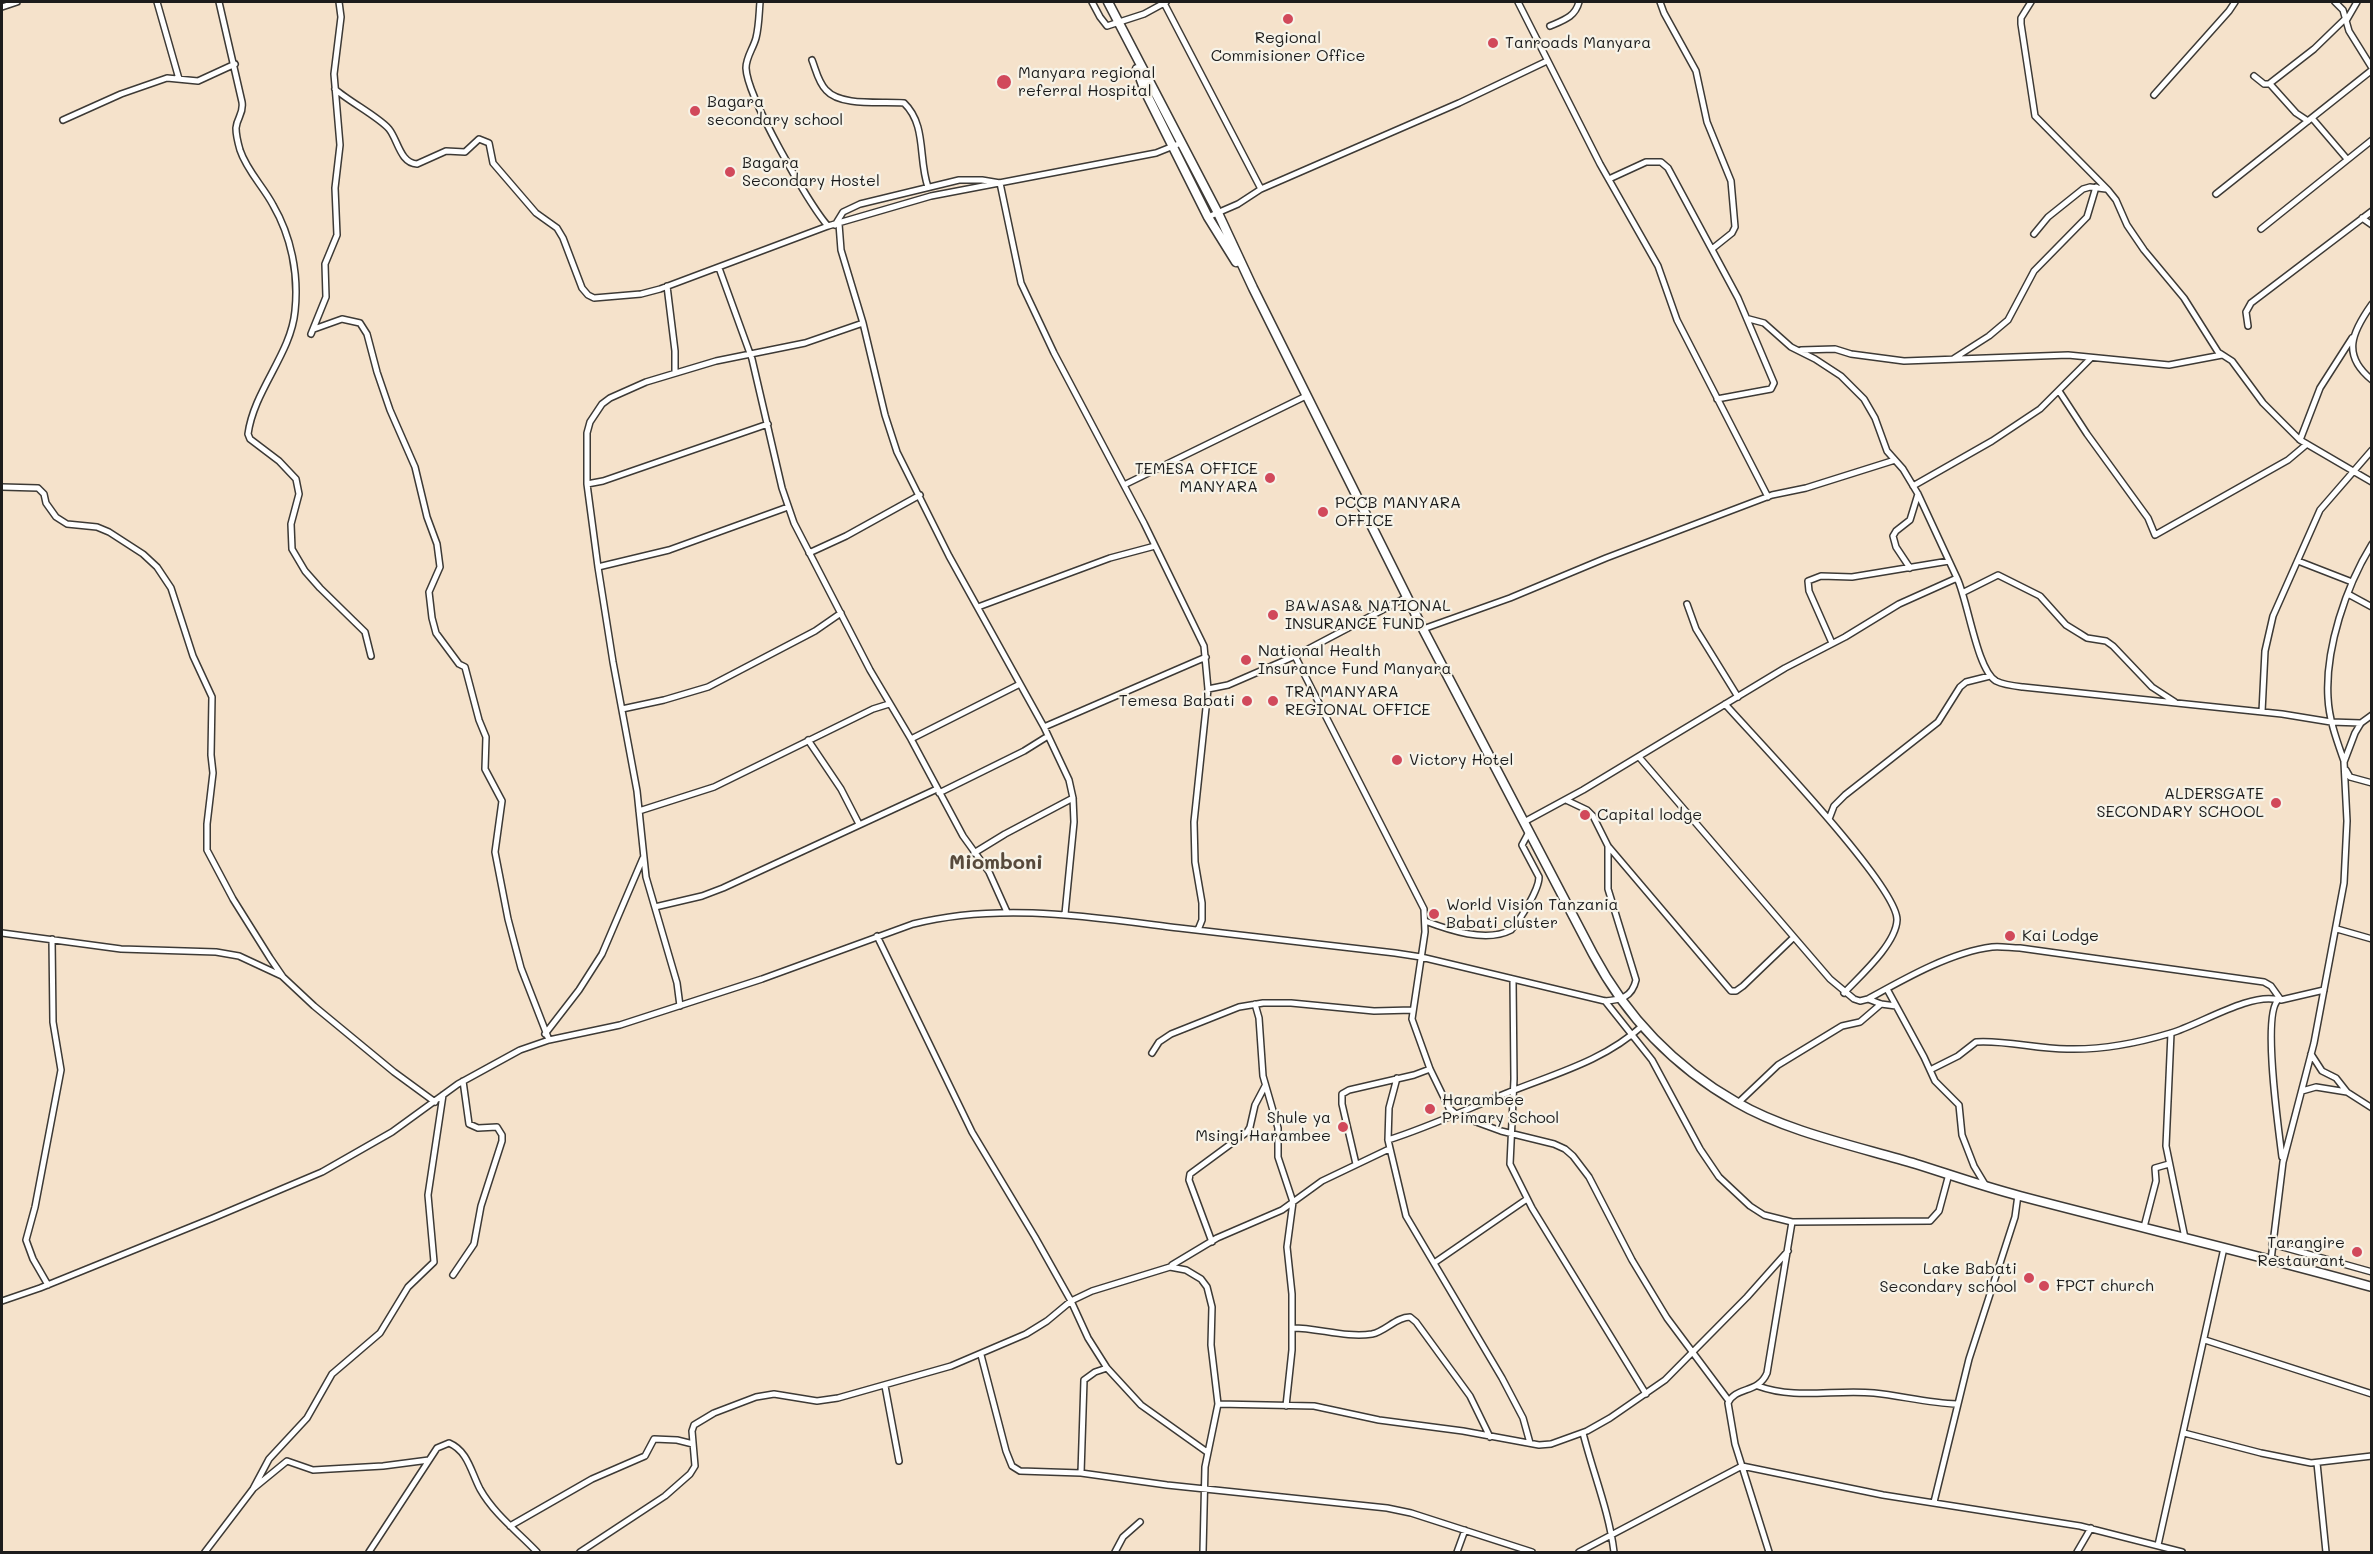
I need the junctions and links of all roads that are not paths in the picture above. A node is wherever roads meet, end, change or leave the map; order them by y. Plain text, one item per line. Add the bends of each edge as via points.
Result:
1 (17, 2) edge
2 (157, 2) edge
3 (219, 2) edge
4 (339, 2) edge
5 (760, 2) edge
6 (1092, 2) edge
7 (1108, 2) edge
8 (1166, 2) edge
9 (1518, 2) edge
10 (1578, 2) edge
11 (1660, 2) edge
12 (2031, 2) edge
13 (2235, 2) edge
14 (2335, 2) edge
15 (2357, 2) edge
16 (2, 7) edge
17 (2346, 19) junction
18 (1117, 21) junction
19 (1550, 26) dead end
20 (812, 60) dead end
21 (1547, 61) junction
22 (235, 64) junction
23 (2372, 69) edge
24 (2254, 76) dead end
25 (179, 79) junction
26 (2270, 84) junction
27 (335, 89) junction
28 (2154, 96) dead end
29 (2310, 119) junction
30 (63, 120) dead end
31 (2372, 140) edge
32 (1177, 145) junction
33 (2347, 159) junction
34 (1609, 179) junction
35 (1000, 183) junction
36 (928, 187) junction
37 (2096, 188) junction
38 (1261, 189) junction
39 (2108, 190) junction
40 (2216, 194) dead end
41 (2372, 211) edge
42 (1218, 213) junction
43 (1208, 217) junction
44 (2362, 218) junction
45 (837, 224) junction
46 (2372, 225) edge
47 (828, 226) junction
48 (2261, 229) dead end
49 (2034, 234) dead end
50 (1712, 249) junction
51 (719, 268) junction
52 (667, 285) junction
53 (1253, 288) junction
54 (2372, 304) edge
55 (1749, 320) junction
56 (863, 323) junction
57 (2248, 326) dead end
58 (314, 328) junction
59 (310, 334) dead end
60 (2352, 338) junction
61 (1797, 350) junction
62 (750, 354) junction
63 (2222, 356) junction
64 (2091, 358) junction
65 (1953, 359) junction
66 (675, 373) junction
67 (2372, 380) edge
68 (2059, 391) junction
69 (1306, 396) junction
70 (1717, 399) junction
71 (768, 424) junction
72 (2300, 440) junction
73 (2307, 444) junction
74 (2372, 450) edge
75 (1895, 460) junction
76 (2354, 470) junction
77 (2372, 482) edge
78 (587, 484) junction
79 (1124, 485) junction
80 (1912, 486) junction
81 (2, 487) edge
82 (1918, 494) junction
83 (920, 495) junction
84 (1768, 497) junction
85 (788, 507) junction
86 (2372, 544) edge
87 (1155, 546) junction
88 (809, 553) junction
89 (1949, 561) junction
90 (2298, 561) junction
91 (598, 567) junction
92 (1910, 568) junction
93 (1957, 578) junction
94 (2352, 582) junction
95 (1964, 591) junction
96 (2348, 594) junction
97 (1407, 597) junction
98 (1687, 604) dead end
99 (978, 607) junction
100 (2372, 607) edge
101 (841, 613) junction
102 (1423, 629) junction
103 (1832, 643) junction
104 (371, 656) dead end
105 (1295, 656) junction
106 (1206, 657) junction
107 (1990, 676) junction
108 (1020, 684) junction
109 (1208, 689) junction
110 (1738, 697) junction
111 (2176, 703) junction
112 (889, 704) junction
113 (1725, 704) junction
114 (622, 709) junction
115 (2262, 712) junction
116 (2372, 715) edge
117 (2331, 722) junction
118 (2361, 723) junction
119 (1044, 727) junction
120 (1048, 736) junction
121 (911, 739) junction
122 (808, 740) junction
123 (1639, 757) junction
124 (2344, 762) junction
125 (2372, 783) edge
126 (938, 791) junction
127 (1073, 798) junction
128 (1566, 800) junction
129 (639, 811) junction
130 (1829, 819) junction
131 (1524, 822) junction
132 (859, 824) junction
133 (1529, 832) junction
134 (1608, 846) junction
135 (974, 853) junction
136 (644, 856) junction
137 (655, 907) junction
138 (1007, 912) junction
139 (1065, 914) junction
140 (1425, 921) junction
141 (2337, 929) junction
142 (1198, 930) junction
143 (2, 933) edge
144 (877, 936) junction
145 (1793, 938) junction
146 (52, 939) junction
147 (2372, 939) edge
148 (1422, 957) junction
149 (283, 977) junction
150 (1513, 980) junction
151 (1887, 989) junction
152 (2324, 990) junction
153 (1844, 993) junction
154 (1868, 999) junction
155 (1621, 1000) junction
156 (2278, 1000) junction
157 (1605, 1001) junction
158 (1255, 1004) junction
159 (1881, 1004) junction
160 (680, 1006) junction
161 (1896, 1006) junction
162 (1413, 1010) junction
163 (1642, 1026) junction
164 (2171, 1033) junction
165 (545, 1034) junction
166 (1631, 1036) junction
167 (549, 1040) junction
168 (1152, 1053) dead end
169 (2311, 1054) junction
170 (1430, 1069) junction
171 (1930, 1070) junction
172 (1397, 1078) junction
173 (464, 1081) junction
174 (1265, 1086) junction
175 (1513, 1090) junction
176 (2302, 1091) junction
177 (2347, 1092) junction
178 (443, 1095) junction
179 (435, 1102) junction
180 (1738, 1103) junction
181 (2372, 1108) edge
182 (1457, 1115) junction
183 (1513, 1135) junction
184 (1388, 1140) junction
185 (1389, 1149) junction
186 (2283, 1162) junction
187 (1356, 1164) junction
188 (2169, 1164) junction
189 (1949, 1174) junction
190 (1986, 1186) junction
191 (2018, 1195) junction
192 (1527, 1199) junction
193 (1293, 1202) junction
194 (1792, 1222) junction
195 (2144, 1227) junction
196 (2185, 1238) junction
197 (1212, 1242) junction
198 (2272, 1244) junction
199 (2224, 1248) junction
200 (1788, 1251) junction
201 (2271, 1260) junction
202 (1434, 1263) junction
203 (1170, 1267) junction
204 (2372, 1272) edge
205 (453, 1275) dead end
206 (48, 1285) junction
207 (2372, 1287) edge
208 (2, 1301) edge
209 (1071, 1301) junction
210 (1293, 1328) junction
211 (2205, 1340) junction
212 (1692, 1351) junction
213 (981, 1355) junction
214 (1107, 1368) junction
215 (885, 1386) junction
216 (1758, 1386) junction
217 (1646, 1394) junction
218 (2372, 1394) edge
219 (1729, 1401) junction
220 (1218, 1404) junction
221 (1957, 1404) junction
222 (1286, 1406) junction
223 (1583, 1433) junction
224 (2184, 1433) junction
225 (1490, 1437) junction
226 (1530, 1443) junction
227 (693, 1444) junction
228 (1207, 1452) junction
229 (2372, 1456) edge
230 (429, 1460) junction
231 (899, 1461) dead end
232 (2317, 1463) junction
233 (1742, 1466) junction
234 (1080, 1473) junction
235 (1204, 1488) junction
236 (253, 1489) junction
237 (1934, 1502) junction
238 (1140, 1522) dead end
239 (510, 1526) junction
240 (2091, 1528) junction
241 (1465, 1530) junction
242 (1612, 1534) junction
243 (2158, 1545) junction
244 (2171, 1551) edge
245 (206, 1552) edge
246 (369, 1552) edge
247 (537, 1552) edge
248 (580, 1552) edge
249 (1115, 1552) edge
250 (1203, 1552) edge
251 (1457, 1552) edge
252 (1532, 1552) edge
253 (1579, 1552) edge
254 (1614, 1552) edge
255 (1769, 1552) edge
256 (2077, 1552) edge
257 (2182, 1552) edge
258 (2326, 1552) edge

1 - 16 street
2 - 25 street
3 - 22 street
4 - 27 street
5 - 47 street via 755,39 746,60 750,84 808,200
6 - 18 street via 1107,26
7 - 18 highway
8 - 18 street via 1144,14
8 - 38 street
9 - 21 street
10 - 19 street via 1575,13
11 - 50 street via 1696,71 1707,122 1731,181 1735,227
12 - 39 street via 2021,24 2035,116
13 - 28 street
14 - 17 street
15 - 17 street
17 - 23 street
17 - 26 street
18 - 32 highway via 1145,91
20 - 36 street via 823,87 837,98 904,103 910,108 920,135
21 - 34 street
21 - 38 street
22 - 25 street via 198,81
22 - 104 street via 243,109 236,126 240,150 288,235 297,285 290,336 273,368 248,434 296,479 299,494 291,524 292,549 320,588 363,629
23 - 29 street
24 - 26 street
25 - 30 street via 167,78 121,94
26 - 29 street via 2296,114
27 - 52 street via 388,129 412,164 446,152 465,152 479,139 489,143 496,168 536,213 557,228 588,295 611,298
27 - 58 street via 340,145 335,188 337,235 326,264 326,297
29 - 33 street
29 - 40 street
31 - 33 street
32 - 35 street via 1156,153
32 - 42 highway
32 - 43 highway
33 - 48 street
34 - 50 street via 1646,162 1661,162 1673,174
34 - 70 street via 1658,266 1677,320
35 - 36 street via 959,180
35 - 45 street via 931,196
35 - 79 street via 1021,283
36 - 45 street via 851,207
37 - 39 street
37 - 49 street via 2083,189 2048,217
37 - 65 street via 2087,217 2034,272 2008,320
38 - 42 street
39 - 63 street via 2144,250 2172,282
41 - 44 street
42 - 43 street
42 - 53 highway
43 - 53 highway
44 - 46 street
44 - 57 street via 2251,303 2246,312
45 - 47 street
45 - 56 street
47 - 51 street
50 - 55 street
51 - 52 street
51 - 62 street
52 - 66 street
53 - 69 highway
54 - 60 street
55 - 61 street via 1764,323
55 - 70 street via 1774,380 1773,387
56 - 62 street via 805,343
56 - 83 street via 887,424
58 - 59 street
58 - 165 street via 342,319 360,323 367,334 390,410 415,467 440,567 429,592 432,618 436,633 465,668 485,735 485,769 502,801 495,852 504,897 521,968
60 - 67 street via 2356,365
60 - 72 street via 2320,388
61 - 65 street via 1834,350 1904,361
61 - 75 street via 1852,386 1864,399
62 - 66 street
62 - 71 street
63 - 64 street via 2169,365
63 - 72 street via 2232,361 2253,391
64 - 65 street via 2068,355
64 - 68 street
66 - 78 street via 610,398 595,413 586,439
68 - 73 street via 2148,518 2155,535 2288,460
68 - 80 street via 2013,428
69 - 79 street
69 - 97 highway
70 - 84 street
71 - 78 street
71 - 85 street
72 - 73 street
73 - 76 street
74 - 76 street
75 - 80 street
75 - 84 street
76 - 77 street
76 - 90 street via 2320,510
78 - 91 street
79 - 87 street
80 - 82 street
81 - 149 street via 38,488 56,517 67,524 109,532 143,554 171,588 212,697 213,773 207,850
82 - 89 street
82 - 92 street via 1910,520 1893,536
83 - 88 street
83 - 99 street
84 - 102 street
85 - 88 street
85 - 91 street via 669,550
86 - 94 street
87 - 99 street via 1101,561
87 - 106 street via 1200,636
88 - 101 street
89 - 92 street
89 - 93 street
90 - 94 street
90 - 115 street via 2268,634
91 - 114 street
92 - 103 street via 1852,577 1821,576 1808,581
93 - 95 street
93 - 103 street via 1899,604
94 - 96 street
95 - 107 street via 1981,660
95 - 111 street via 1998,575 2024,587 2040,596 2071,629 2113,646 2152,687
96 - 100 street
96 - 117 street via 2329,661
97 - 102 highway
97 - 105 street
98 - 110 street via 1696,629
99 - 108 street
101 - 112 street
101 - 114 street via 718,682
102 - 131 highway
103 - 110 street
105 - 109 street via 1228,685
105 - 140 street via 1419,896
106 - 109 street
106 - 119 street
107 - 111 street via 2003,684 2023,687
107 - 130 street via 1960,687 1938,722 1845,795 1834,806
108 - 119 street
108 - 121 street
109 - 142 street via 1194,822 1202,903
110 - 113 street
111 - 115 street
112 - 121 street
112 - 122 street
113 - 123 street
113 - 130 street
114 - 129 street
115 - 117 street
116 - 118 street
117 - 118 street
117 - 124 street
118 - 124 street
119 - 120 street
120 - 126 street
120 - 127 street via 1069,780
121 - 126 street
122 - 129 street via 714,787
122 - 132 street
123 - 128 street
123 - 145 street
124 - 125 street via 2348,776
124 - 141 street via 2347,846
126 - 132 street
126 - 135 street
127 - 135 street
127 - 139 street
128 - 131 street
128 - 134 street via 1593,816
129 - 136 street
130 - 153 street via 1882,888 1897,919 1882,951
131 - 133 highway
132 - 137 street via 723,888
133 - 140 street via 1522,845 1539,882 1510,930 1504,934 1478,934
133 - 155 highway
134 - 145 street via 1731,991 1743,986
134 - 155 street via 1608,889 1636,980 1631,992
135 - 138 street via 989,872
136 - 137 street
136 - 165 street via 602,954
137 - 160 street
138 - 139 street
138 - 144 street via 937,918
139 - 142 street
140 - 148 street
141 - 147 street
141 - 152 street
142 - 148 street
143 - 146 street
144 - 160 street
144 - 209 street via 972,1132
145 - 153 street
146 - 149 street via 122,949 216,952 239,956
146 - 206 street via 53,1022 61,1070 26,1240
148 - 150 street
148 - 162 street
149 - 179 street via 362,1047
150 - 157 street
150 - 175 street
151 - 154 street
151 - 156 street via 1972,951 1994,947 2264,982 2273,988
151 - 161 street
152 - 156 street
152 - 169 street
153 - 154 street via 1860,1001
154 - 159 street
155 - 157 street
155 - 163 highway
156 - 164 street via 2261,999
156 - 186 street via 2274,1006 2272,1045
157 - 166 street
158 - 162 street
158 - 168 street via 1171,1034
158 - 174 street
159 - 161 street
159 - 180 street via 1860,1022 1842,1026 1778,1065
160 - 167 street via 599,1031
161 - 171 street
162 - 170 street via 1414,1027
163 - 166 street
163 - 180 highway via 1686,1068
164 - 171 street via 2127,1043 2067,1049 1976,1042
164 - 188 street via 2166,1125
165 - 167 street
166 - 175 street via 1590,1061
166 - 194 street via 1652,1060 1719,1177 1764,1215
167 - 173 street via 505,1056
169 - 176 street
169 - 177 street via 2322,1071 2339,1080
170 - 172 street
170 - 182 street via 1449,1108
171 - 190 street via 1936,1083 1959,1105 1965,1143
172 - 184 street via 1389,1108
172 - 187 street via 1342,1094
173 - 178 street
173 - 205 street via 470,1124 478,1128 497,1126 502,1141 474,1244
174 - 193 street via 1278,1128 1276,1146 1281,1170
174 - 197 street via 1246,1132 1190,1174
175 - 182 street
175 - 183 street
176 - 177 street via 2316,1087
176 - 186 street
177 - 181 street
178 - 179 street
178 - 236 street via 428,1195 434,1262 408,1287 380,1333 332,1374 307,1418 269,1459
179 - 206 street via 322,1172
180 - 189 highway via 1816,1135
182 - 183 street
182 - 184 street
183 - 192 street via 1510,1164
183 - 212 street via 1554,1143 1579,1163 1656,1300
184 - 185 street
185 - 187 street
185 - 202 street via 1406,1216
186 - 198 street
187 - 193 street via 1322,1181
188 - 195 street via 2155,1168 2156,1181
188 - 196 street
189 - 190 highway
189 - 194 street via 1939,1211 1930,1221
190 - 191 highway
191 - 195 highway
191 - 221 street via 2015,1217
192 - 202 street
192 - 217 street
193 - 197 street
193 - 210 street via 1287,1247
194 - 200 street
195 - 196 highway
196 - 199 highway
197 - 203 street
198 - 201 street
198 - 204 street
199 - 201 highway
199 - 211 street
200 - 212 street
200 - 216 street via 1767,1373
201 - 207 highway
202 - 226 street via 1511,1393
203 - 209 street
203 - 220 street via 1195,1274 1207,1287 1212,1307
206 - 208 street
209 - 213 street via 1026,1334
209 - 214 street
210 - 222 street
210 - 225 street via 1372,1334 1410,1317 1470,1396
211 - 218 street
211 - 224 street
212 - 217 street
212 - 219 street
213 - 215 street
213 - 234 street via 1012,1466 1028,1472
214 - 228 street via 1141,1405
214 - 234 street via 1084,1380
215 - 227 street via 817,1401 774,1394 756,1397 697,1422 692,1431
215 - 231 street
216 - 219 street
216 - 221 street via 1812,1395 1873,1393
217 - 223 street
219 - 233 street via 1732,1432
220 - 222 street
220 - 228 street
221 - 237 street
222 - 225 street via 1323,1407
223 - 226 street via 1551,1444
223 - 242 street
224 - 232 street
224 - 243 street
225 - 226 street
227 - 239 street via 654,1439 646,1455 592,1479
227 - 248 street via 694,1466 681,1483
228 - 235 street
229 - 232 street
230 - 236 street via 313,1470 287,1461
230 - 239 street via 444,1444 459,1447 489,1503
230 - 246 street
232 - 258 street
233 - 237 street
233 - 242 street
233 - 255 street
234 - 235 street
235 - 241 street via 1387,1508
235 - 250 street
236 - 245 street
237 - 240 street
238 - 249 street
239 - 247 street
240 - 243 street
240 - 256 street
241 - 251 street
241 - 252 street
242 - 253 street
242 - 254 street
243 - 244 street
244 - 257 street

